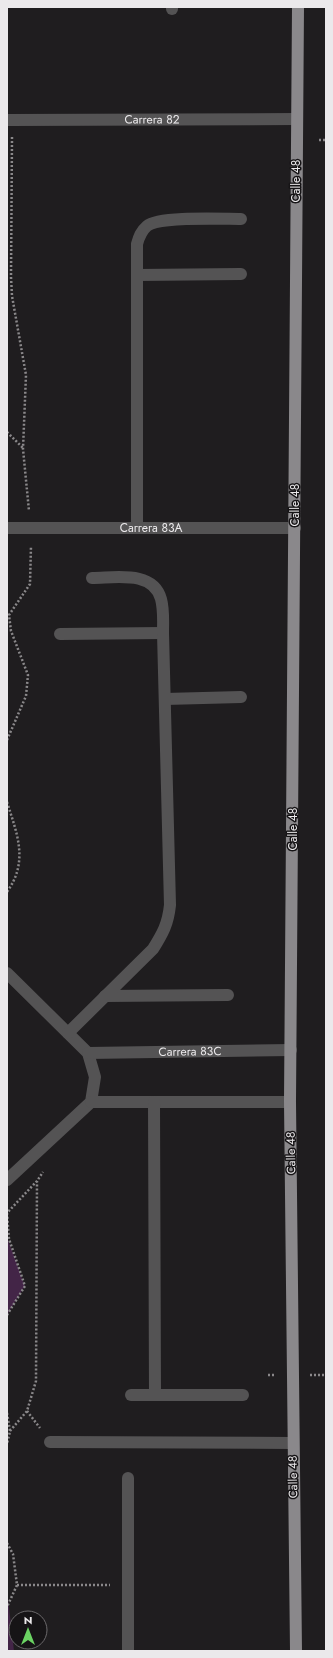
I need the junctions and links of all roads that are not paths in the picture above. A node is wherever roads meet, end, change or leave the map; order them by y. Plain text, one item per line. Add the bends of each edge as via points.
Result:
1 (298, 7) edge
2 (297, 119) junction
3 (10, 120) edge
4 (241, 219) dead end
5 (241, 274) dead end
6 (137, 275) junction
7 (7, 528) edge
8 (137, 528) junction
9 (295, 528) junction
10 (92, 578) dead end
11 (163, 633) junction
12 (60, 634) dead end
13 (241, 697) dead end
14 (165, 699) junction
15 (7, 973) edge
16 (228, 995) dead end
17 (105, 996) junction
18 (68, 1033) junction
19 (291, 1050) junction
20 (88, 1053) junction
21 (91, 1102) junction
22 (154, 1102) junction
23 (290, 1102) junction
24 (7, 1180) edge
25 (131, 1395) dead end
26 (155, 1395) junction
27 (242, 1395) dead end
28 (50, 1442) dead end
29 (293, 1443) junction
30 (128, 1478) dead end
31 (128, 1651) edge
32 (296, 1651) edge

1 - 2 main road, Calle 48
2 - 3 street, Carrera 82
2 - 9 main road, Calle 48
4 - 6 street via 162,220 147,225 137,244
5 - 6 street
6 - 8 street
7 - 8 street, Carrera 83A
8 - 9 street, Carrera 83A
9 - 19 main road, Calle 48
10 - 11 street via 136,578 151,584 160,598
11 - 12 street
11 - 14 street
13 - 14 street
14 - 17 street via 170,905 168,920 153,949
15 - 18 street
16 - 17 street
17 - 18 street
18 - 20 street
19 - 20 street, Carrera 83C
19 - 23 main road, Calle 48
20 - 21 street via 94,1077
21 - 22 street
21 - 24 street
22 - 23 street
22 - 26 street
23 - 29 main road, Calle 48
25 - 26 street
26 - 27 street
28 - 29 street
29 - 32 main road, Calle 48
30 - 31 street

